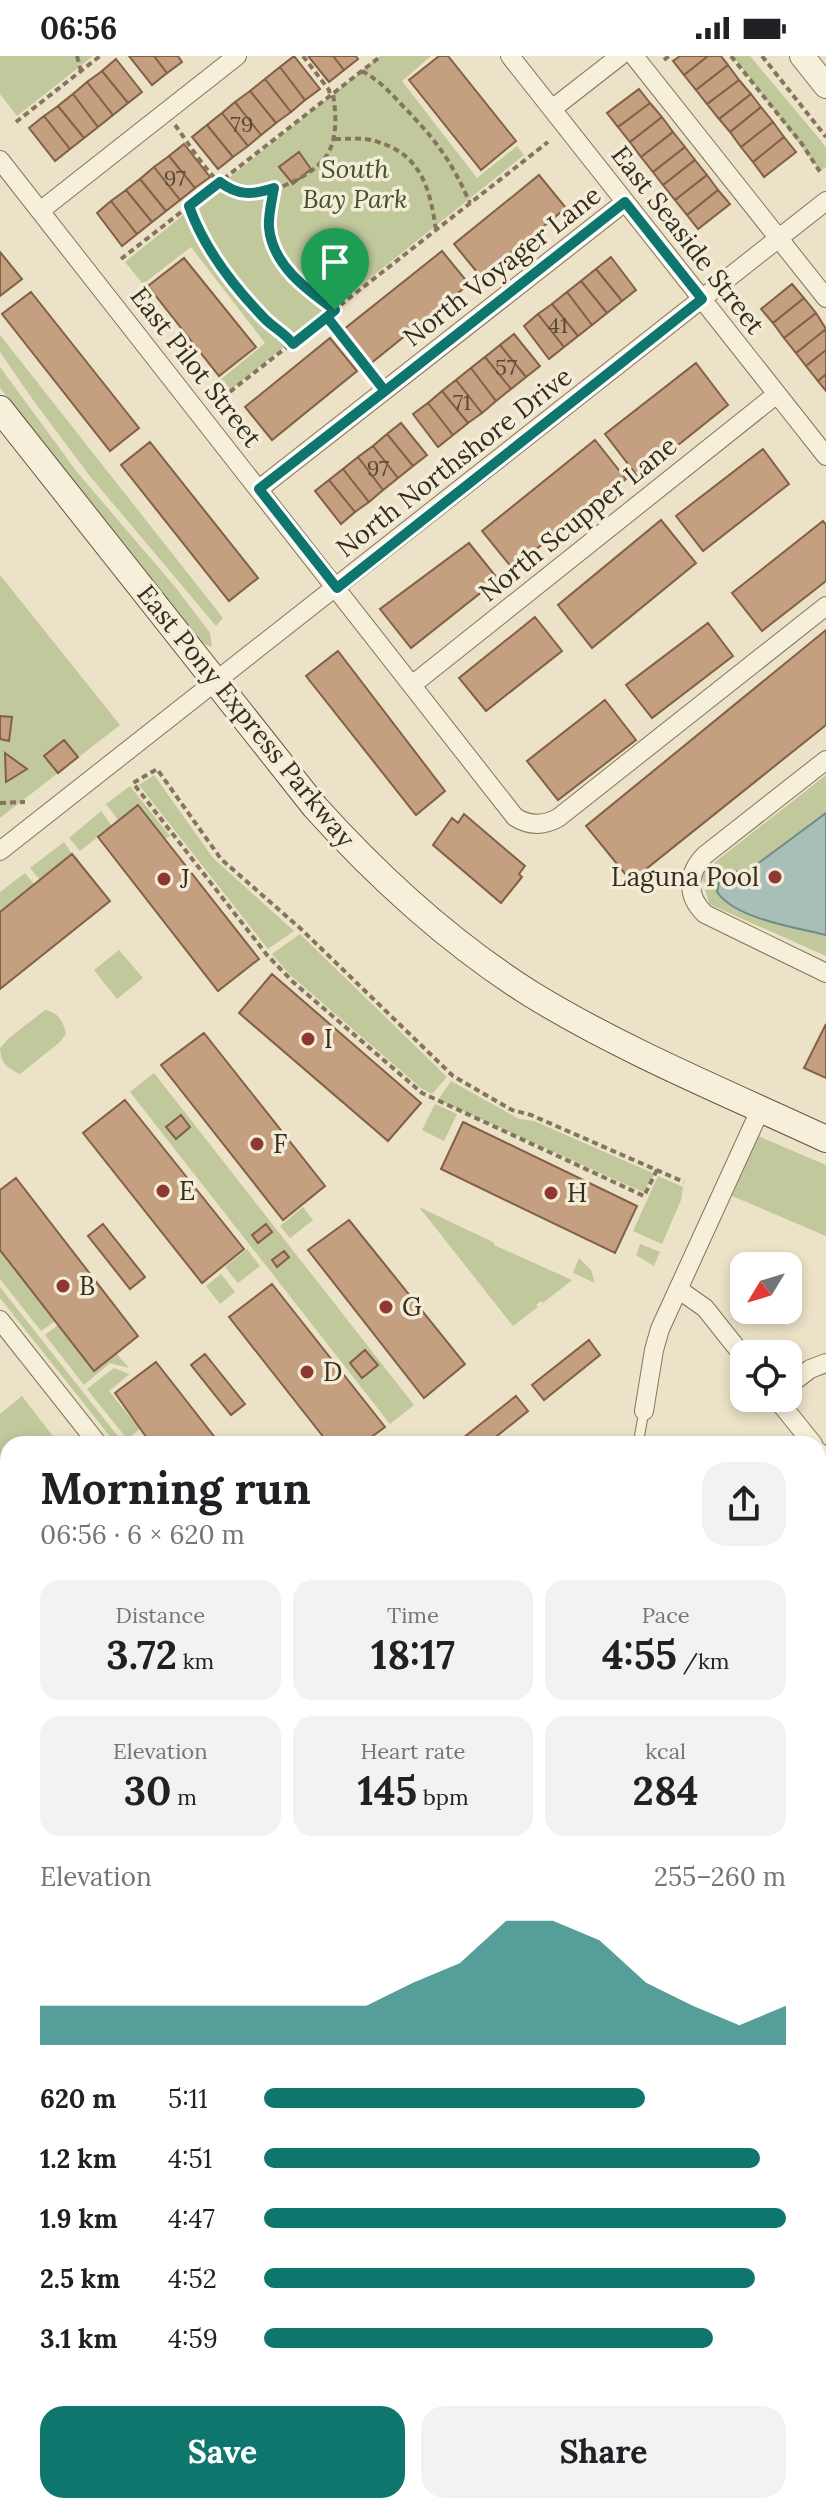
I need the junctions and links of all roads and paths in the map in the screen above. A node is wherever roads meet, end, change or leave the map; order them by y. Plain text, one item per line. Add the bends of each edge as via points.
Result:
1 (77, 56) edge
2 (100, 56) edge
3 (237, 56) edge
4 (303, 56) edge
5 (381, 56) edge
6 (510, 56) edge
7 (620, 56) edge
8 (634, 56) edge
9 (731, 56) edge
10 (762, 56) edge
11 (802, 56) edge
12 (81, 71) junction
13 (362, 71) junction
14 (826, 86) edge
15 (331, 95) junction
16 (552, 109) junction
17 (165, 113) junction
18 (16, 122) dead end
19 (826, 137) edge
20 (334, 138) junction
21 (548, 142) dead end
22 (0, 160) edge
23 (822, 175) dead end
24 (220, 182) junction
25 (274, 188) junction
26 (826, 201) edge
27 (625, 202) junction
28 (470, 203) junction
29 (189, 206) junction
30 (40, 211) junction
31 (436, 230) junction
32 (778, 238) junction
33 (121, 259) dead end
34 (826, 298) edge
35 (702, 299) junction
36 (335, 310) junction
37 (327, 317) junction
38 (293, 344) junction
39 (385, 391) junction
40 (777, 394) junction
41 (222, 398) dead end
42 (0, 409) edge
43 (826, 456) edge
44 (259, 489) junction
45 (337, 588) junction
46 (826, 606) edge
47 (215, 682) junction
48 (412, 685) junction
49 (826, 760) edge
50 (25, 802) dead end
51 (0, 803) edge
52 (0, 851) edge
53 (826, 973) edge
54 (761, 1108) junction
55 (826, 1139) edge
56 (657, 1170) junction
57 (684, 1182) dead end
58 (678, 1289) junction
59 (0, 1320) edge
60 (730, 1340) edge
61 (826, 1363) edge
62 (802, 1375) edge
63 (644, 1411) joint
64 (787, 1412) edge
65 (92, 1436) edge
66 (639, 1436) edge
67 (807, 1436) edge

1 - 12 path
2 - 12 path
3 - 17 street
4 - 15 path
5 - 13 path
6 - 16 street, East Seaside Street
7 - 16 street
8 - 32 street
9 - 23 path
10 - 19 path
11 - 14 street
12 - 18 path
13 - 15 path
13 - 28 path via 436,140
15 - 20 path
15 - 24 path
16 - 27 street, East Seaside Street
17 - 24 path
17 - 30 street
20 - 25 path via 314,169
20 - 31 path via 376,140 416,164
21 - 28 path
22 - 30 street, East Pilot Street
24 - 25 path via 247,195
24 - 29 path
25 - 36 path via 269,226 274,250 304,288
26 - 32 street, North Northshore Drive
27 - 35 street, East Seaside Street
27 - 39 street, North Voyager Lane
28 - 31 path
29 - 33 path
29 - 38 path via 206,245 236,287
30 - 44 street, East Pilot Street
31 - 36 path
32 - 34 street
32 - 35 street, North Northshore Drive
35 - 40 street, East Seaside Street
35 - 45 street, North Northshore Drive
36 - 37 path
37 - 38 path
37 - 39 path
38 - 41 path
39 - 44 street, North Voyager Lane
40 - 43 street, East Seaside Street
40 - 48 street, North Scupper Lane
42 - 47 main road, East Pony Express Parkway
44 - 45 street, East Pilot Street
45 - 47 street, North Northshore Drive
45 - 48 street, East Pilot Street
46 - 48 street, East Pilot Street via 550,822 534,824 515,817
47 - 52 street, North Northshore Drive
47 - 54 main road, East Pony Express Parkway via 336,831 457,942 567,1015
49 - 53 street via 705,855 693,871 691,890 698,908 713,919
50 - 51 path
54 - 55 main road, East Pony Express Parkway
54 - 58 street
56 - 56 path via 512,1110 453,1076 221,859 157,769 133,783 276,964 422,1093 644,1196
56 - 57 path
58 - 60 street via 705,1308
58 - 63 street via 654,1350
59 - 65 street
61 - 62 street
63 - 66 lane
64 - 67 street

